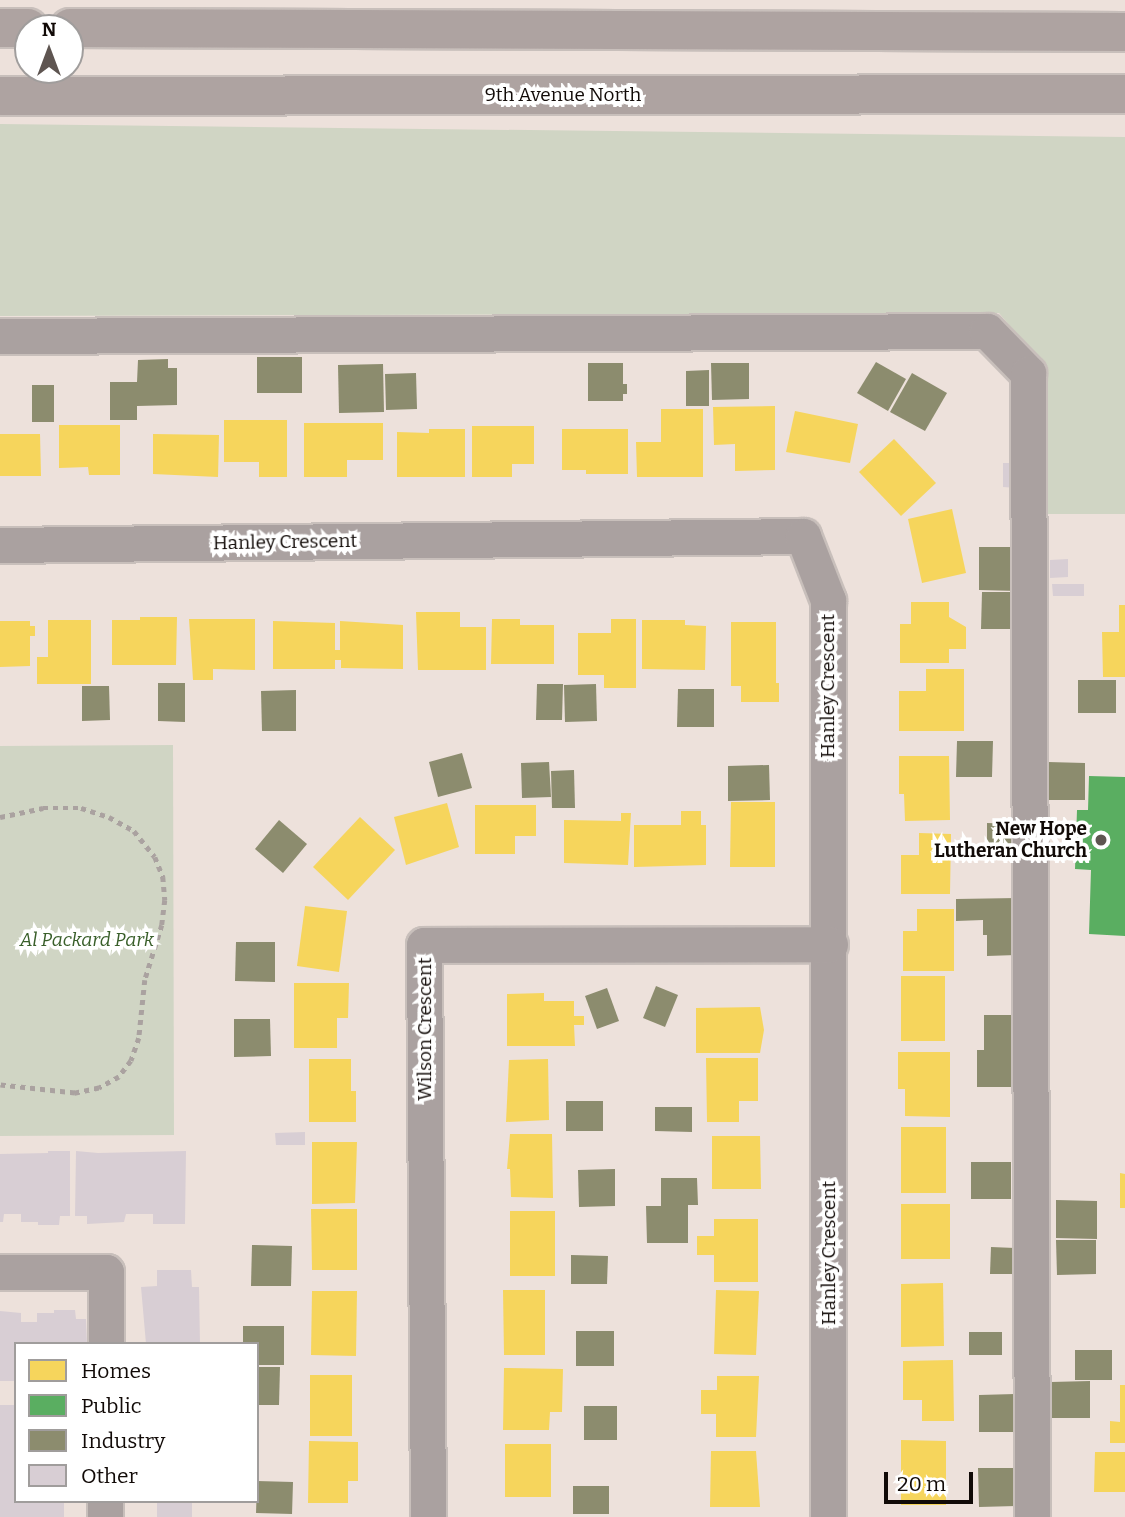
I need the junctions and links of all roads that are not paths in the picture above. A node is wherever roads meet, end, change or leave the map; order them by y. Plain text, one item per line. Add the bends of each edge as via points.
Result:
1 (84, 28) edge
2 (1125, 32) edge
3 (1125, 93) edge
4 (0, 96) edge
5 (0, 336) edge
6 (0, 545) edge
7 (830, 944) junction
8 (0, 1272) edge
9 (106, 1342) edge
10 (428, 1517) edge
11 (828, 1517) edge
12 (1032, 1517) edge

1 - 2 main road
3 - 4 main road, 9th Avenue North
5 - 12 street via 987,331 1028,373
6 - 7 street, Hanley Crescent via 803,536 828,600
7 - 10 street, Wilson Crescent via 424,945
7 - 11 street, Hanley Crescent
8 - 9 street via 106,1272

